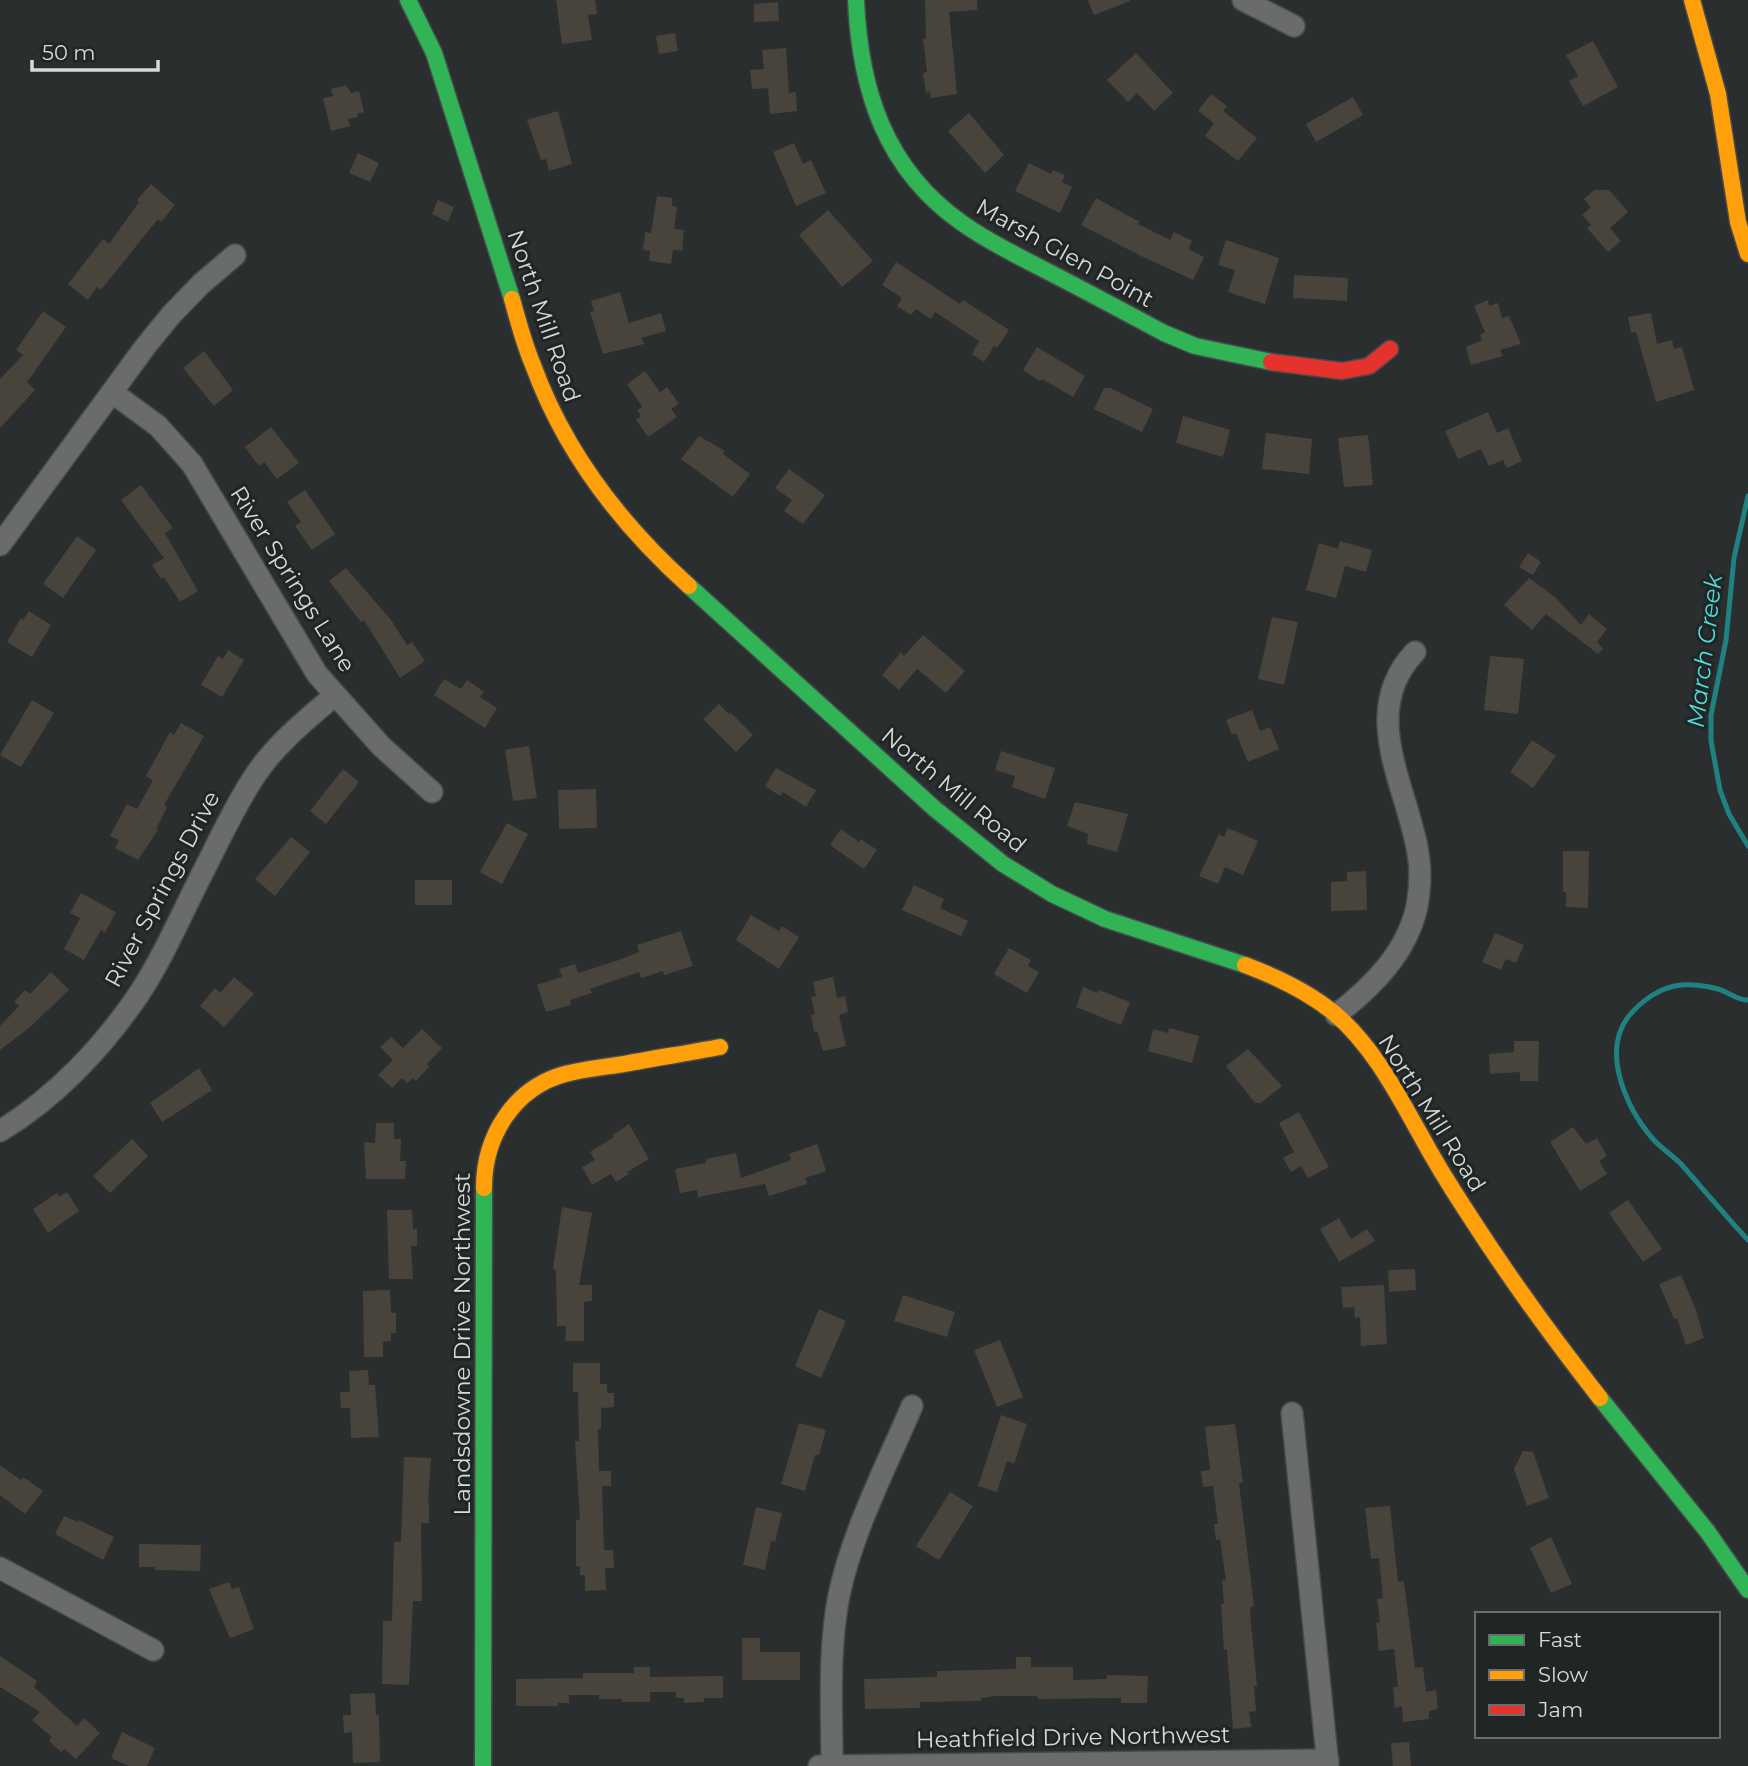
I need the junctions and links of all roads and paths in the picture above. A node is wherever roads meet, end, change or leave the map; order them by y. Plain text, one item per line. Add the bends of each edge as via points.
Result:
1 (408, 0) edge
2 (856, 0) edge
3 (1243, 0) edge
4 (1692, 0) edge
5 (1294, 26) dead end
6 (1748, 254) edge
7 (235, 255) dead end
8 (1391, 349) dead end
9 (113, 393) junction
10 (0, 545) edge
11 (1415, 652) dead end
12 (334, 696) junction
13 (432, 792) dead end
14 (1336, 1015) junction
15 (720, 1047) dead end
16 (0, 1131) edge
17 (912, 1406) dead end
18 (1292, 1413) dead end
19 (0, 1568) edge
20 (1748, 1590) edge
21 (153, 1650) dead end
22 (1328, 1763) edge
23 (483, 1766) edge
24 (819, 1766) edge
25 (832, 1766) edge

1 - 14 street, North Mill Road via 434,53 549,408 583,470 626,526 939,812 1003,864 1103,918 1286,981
2 - 8 street, Marsh Glen Point via 858,54 879,125 920,187 948,214 981,236 1195,346 1260,361 1342,371 1369,366
3 - 5 street
4 - 6 street via 1718,94 1738,222
7 - 9 street via 171,315
9 - 10 street
9 - 12 street, River Springs Lane via 158,426 192,464
11 - 14 street via 1394,680 1388,713 1394,768 1418,853 1417,908 1388,967
12 - 13 street, River Springs Lane
12 - 16 street, River Springs Drive via 293,731 258,772 158,960 96,1050 45,1099
14 - 20 street, North Mill Road via 1375,1060 1454,1194 1515,1285 1721,1548
15 - 23 street, Landsdowne Drive Northwest via 549,1080 512,1107 489,1145 484,1176
17 - 25 street via 857,1536 840,1593 833,1665
18 - 22 street
19 - 21 street
22 - 25 street, Heathfield Drive Northwest
24 - 25 street, Heathfield Drive Northwest

